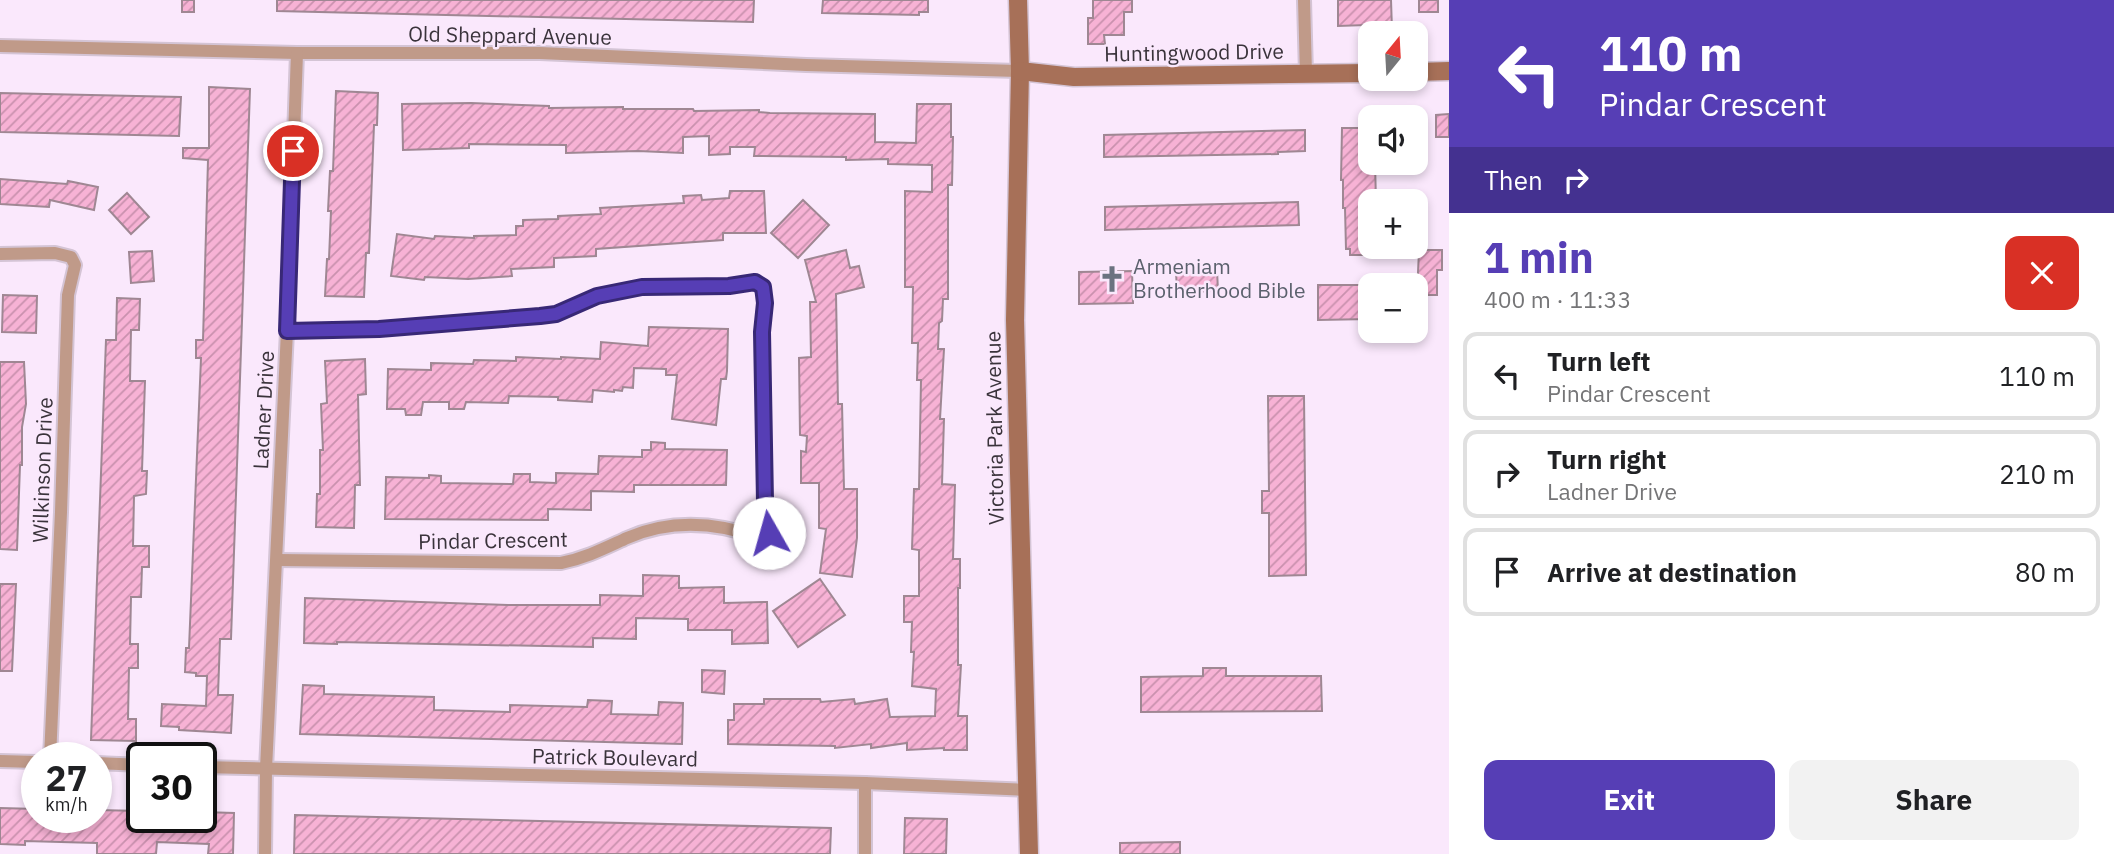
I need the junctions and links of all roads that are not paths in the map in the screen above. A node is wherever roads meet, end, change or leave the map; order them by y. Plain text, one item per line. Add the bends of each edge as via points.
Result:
1 (1018, 0) edge
2 (1304, 0) edge
3 (0, 46) edge
4 (297, 52) junction
5 (1020, 71) junction
6 (1449, 71) edge
7 (1428, 72) edge
8 (1358, 73) edge
9 (1306, 74) junction
10 (0, 254) edge
11 (287, 331) junction
12 (276, 559) junction
13 (51, 742) edge
14 (0, 761) edge
15 (21, 762) edge
16 (217, 767) edge
17 (266, 769) junction
18 (865, 783) junction
19 (1028, 790) junction
20 (265, 854) edge
21 (865, 854) edge
22 (1029, 854) edge

1 - 5 main road, Victoria Park Avenue
2 - 9 street
3 - 4 street, Old Sheppard Avenue
4 - 5 street, Old Sheppard Avenue via 540,54
4 - 11 street, Ladner Drive
5 - 9 main road, Huntingwood Drive via 1074,77
5 - 19 main road, Victoria Park Avenue via 1015,320
6 - 7 main road
8 - 9 main road, Huntingwood Drive
10 - 13 street, Wilkinson Drive via 55,253 71,257 75,265 68,295
11 - 12 street, Ladner Drive
11 - 12 street, Pindar Crescent via 379,329 556,314 597,296 642,287 755,282 763,287 765,303 764,448 769,533 760,538 722,527 666,525 561,563
12 - 17 street, Ladner Drive
14 - 15 street
16 - 17 street, Patrick Boulevard
17 - 18 street, Patrick Boulevard
17 - 20 street, Ladner Drive
18 - 19 street, Patrick Boulevard
18 - 21 street
19 - 22 main road, Victoria Park Avenue

